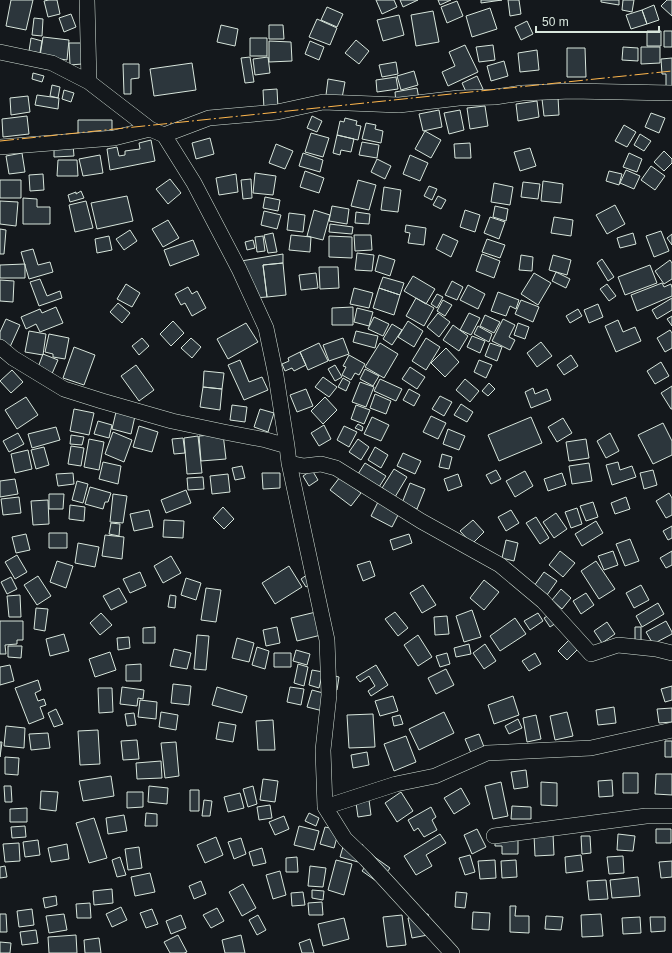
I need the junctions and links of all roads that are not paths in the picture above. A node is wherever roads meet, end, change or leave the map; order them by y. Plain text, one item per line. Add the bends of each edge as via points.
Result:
1 (87, 0) edge
2 (0, 52) edge
3 (89, 82) junction
4 (672, 93) edge
5 (150, 129) junction
6 (164, 135) junction
7 (0, 147) edge
8 (0, 347) edge
9 (287, 446) junction
10 (289, 463) junction
11 (672, 653) edge
12 (672, 730) edge
13 (325, 808) junction
14 (672, 816) edge
15 (494, 836) dead end
16 (452, 953) edge

1 - 3 street
2 - 3 street via 52,63
3 - 5 street
4 - 6 street via 571,91 399,104 323,102 277,112 209,118
5 - 6 street
5 - 7 street via 114,138
6 - 9 street via 197,189 239,269 266,328
8 - 9 street via 13,358 64,389 172,421
9 - 10 street
10 - 11 street via 304,466 321,464 336,468 421,522 500,565 543,601 591,654 618,645
10 - 13 street via 327,640 329,696 323,750
12 - 13 street via 590,748 487,753 435,776 396,784
13 - 16 street via 345,839
14 - 15 street via 646,816

